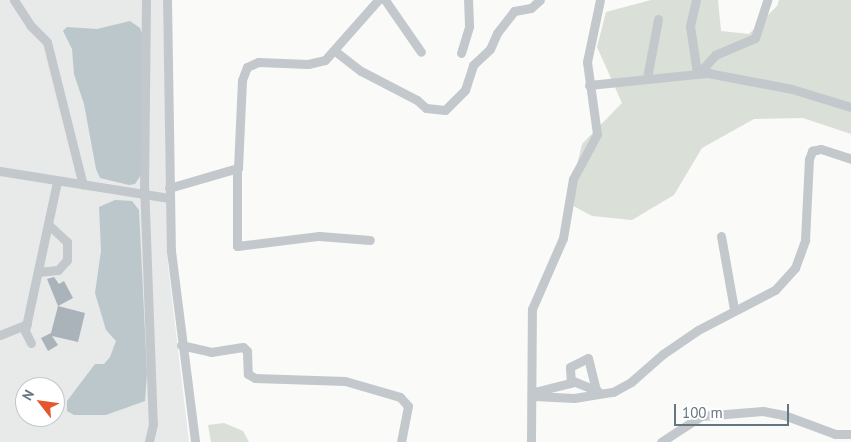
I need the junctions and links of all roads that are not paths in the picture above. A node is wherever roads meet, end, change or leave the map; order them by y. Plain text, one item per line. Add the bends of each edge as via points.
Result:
1 (14, 0) edge
2 (146, 0) edge
3 (167, 0) edge
4 (384, 0) edge
5 (468, 0) edge
6 (540, 0) edge
7 (600, 0) edge
8 (696, 0) edge
9 (767, 0) edge
10 (374, 2) edge
11 (658, 19) dead end
12 (335, 51) junction
13 (421, 52) dead end
14 (461, 52) dead end
15 (698, 73) junction
16 (647, 78) junction
17 (589, 85) junction
18 (851, 107) edge
19 (851, 159) edge
20 (237, 169) junction
21 (0, 171) edge
22 (57, 182) junction
23 (83, 185) junction
24 (169, 188) junction
25 (144, 196) junction
26 (170, 198) junction
27 (48, 224) junction
28 (722, 236) dead end
29 (370, 240) dead end
30 (38, 272) junction
31 (734, 309) junction
32 (26, 324) junction
33 (0, 335) edge
34 (31, 343) dead end
35 (181, 344) junction
36 (573, 381) junction
37 (599, 392) junction
38 (534, 394) junction
39 (851, 434) edge
40 (149, 442) edge
41 (195, 442) edge
42 (401, 442) edge
43 (532, 442) edge
44 (661, 442) edge

1 - 23 street via 30,25 47,42
2 - 25 street
3 - 24 street
4 - 13 street
5 - 14 street via 469,26
6 - 12 street via 531,8 514,11 497,33 490,49 473,65 465,90 445,110 426,108 357,68
7 - 17 street via 588,54
8 - 15 street via 690,26
9 - 15 street via 755,38 715,56
10 - 12 street
11 - 16 street
12 - 20 street via 313,64 258,62 247,67 242,80
15 - 16 street
15 - 18 street via 792,89
16 - 17 street
17 - 38 street via 597,134 573,179 563,238 532,310
19 - 31 street via 821,149 812,151 809,159 808,226 803,251 795,268 775,290
20 - 24 street
20 - 29 street via 237,246 319,236
21 - 22 street
22 - 23 street
22 - 27 street
23 - 25 street
24 - 26 street
25 - 26 street
25 - 40 street via 154,424
26 - 35 street via 171,250
27 - 30 street
27 - 30 street via 66,242 67,260 58,270
28 - 31 street
30 - 32 street
31 - 37 street via 663,354 632,382
32 - 33 street
32 - 34 street via 25,334
35 - 41 street
35 - 42 street via 211,352 243,347 247,351 248,374 254,378 344,381 400,397 408,406
36 - 37 street
36 - 37 street via 570,367 590,358
36 - 38 street
37 - 38 street
38 - 43 street
39 - 44 street via 835,434 772,412 727,413 700,416

